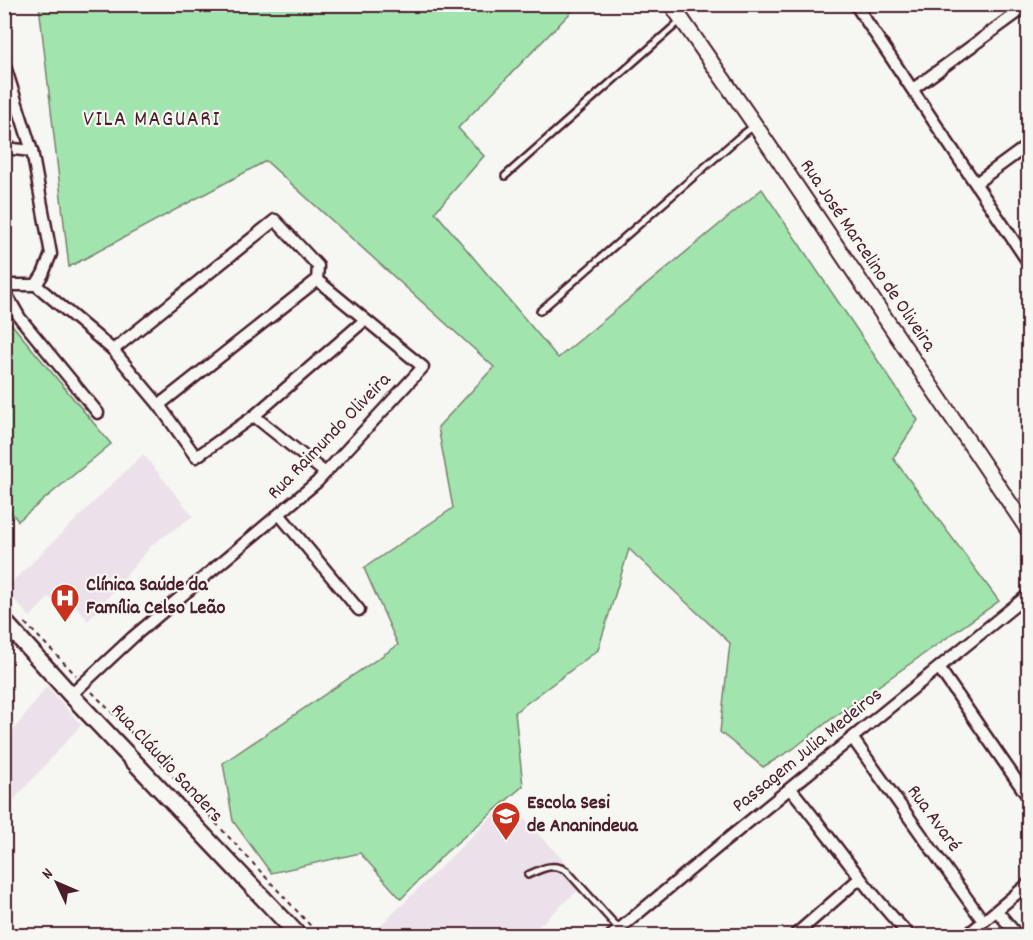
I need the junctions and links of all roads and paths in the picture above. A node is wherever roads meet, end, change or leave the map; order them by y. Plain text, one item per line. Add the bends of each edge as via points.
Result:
1 (671, 4) edge
2 (855, 4) edge
3 (1029, 5) edge
4 (682, 20) junction
5 (4, 63) edge
6 (913, 89) junction
7 (755, 125) junction
8 (1029, 145) edge
9 (4, 148) edge
10 (32, 151) junction
11 (505, 176) dead end
12 (976, 183) junction
13 (1029, 262) edge
14 (317, 280) junction
15 (4, 285) edge
16 (36, 285) junction
17 (4, 290) edge
18 (540, 311) dead end
19 (365, 320) junction
20 (113, 350) junction
21 (159, 405) junction
22 (98, 413) dead end
23 (254, 416) junction
24 (324, 472) junction
25 (279, 514) junction
26 (1029, 530) edge
27 (1029, 596) edge
28 (4, 601) edge
29 (359, 610) dead end
30 (4, 621) edge
31 (939, 668) junction
32 (84, 683) junction
33 (71, 694) junction
34 (853, 739) junction
35 (791, 789) junction
36 (1029, 797) edge
37 (528, 875) dead end
38 (860, 878) junction
39 (1029, 884) edge
40 (997, 912) junction
41 (983, 921) junction
42 (615, 932) edge
43 (299, 936) edge
44 (320, 936) edge
45 (794, 936) edge
46 (910, 936) edge
47 (966, 936) edge
48 (1018, 936) edge

1 - 4 street, Rua José Marcelino de Oliveira
2 - 6 street
3 - 6 street
4 - 7 street, Rua José Marcelino de Oliveira
4 - 11 lane
5 - 10 street
6 - 12 street
7 - 18 lane
7 - 26 street, Rua José Marcelino de Oliveira
8 - 12 street
9 - 10 street
10 - 16 street via 51,254
12 - 13 street
14 - 19 street
14 - 20 street via 318,266 275,220
14 - 21 street
15 - 16 street
16 - 20 street
17 - 22 street via 20,318
19 - 23 street
19 - 24 street, Rua Raimundo Oliveira via 423,367
20 - 21 street
21 - 23 street via 196,457
23 - 24 street
24 - 25 street, Rua Raimundo Oliveira
25 - 29 street
25 - 32 street, Rua Raimundo Oliveira
27 - 31 street, Passagem Julia Medeiros
28 - 32 path
30 - 33 main road, Rua Cláudio Sanders
31 - 34 street, Passagem Julia Medeiros
31 - 36 street
32 - 33 street, Rua Raimundo Oliveira
32 - 44 path
33 - 43 main road, Rua Cláudio Sanders
34 - 35 street, Passagem Julia Medeiros
34 - 41 street, Rua Avaré
35 - 38 street
35 - 42 street, Passagem Julia Medeiros
37 - 42 lane via 545,867 560,867 578,883
38 - 45 street
38 - 46 street
39 - 40 street
40 - 41 street
40 - 48 street
41 - 47 street

